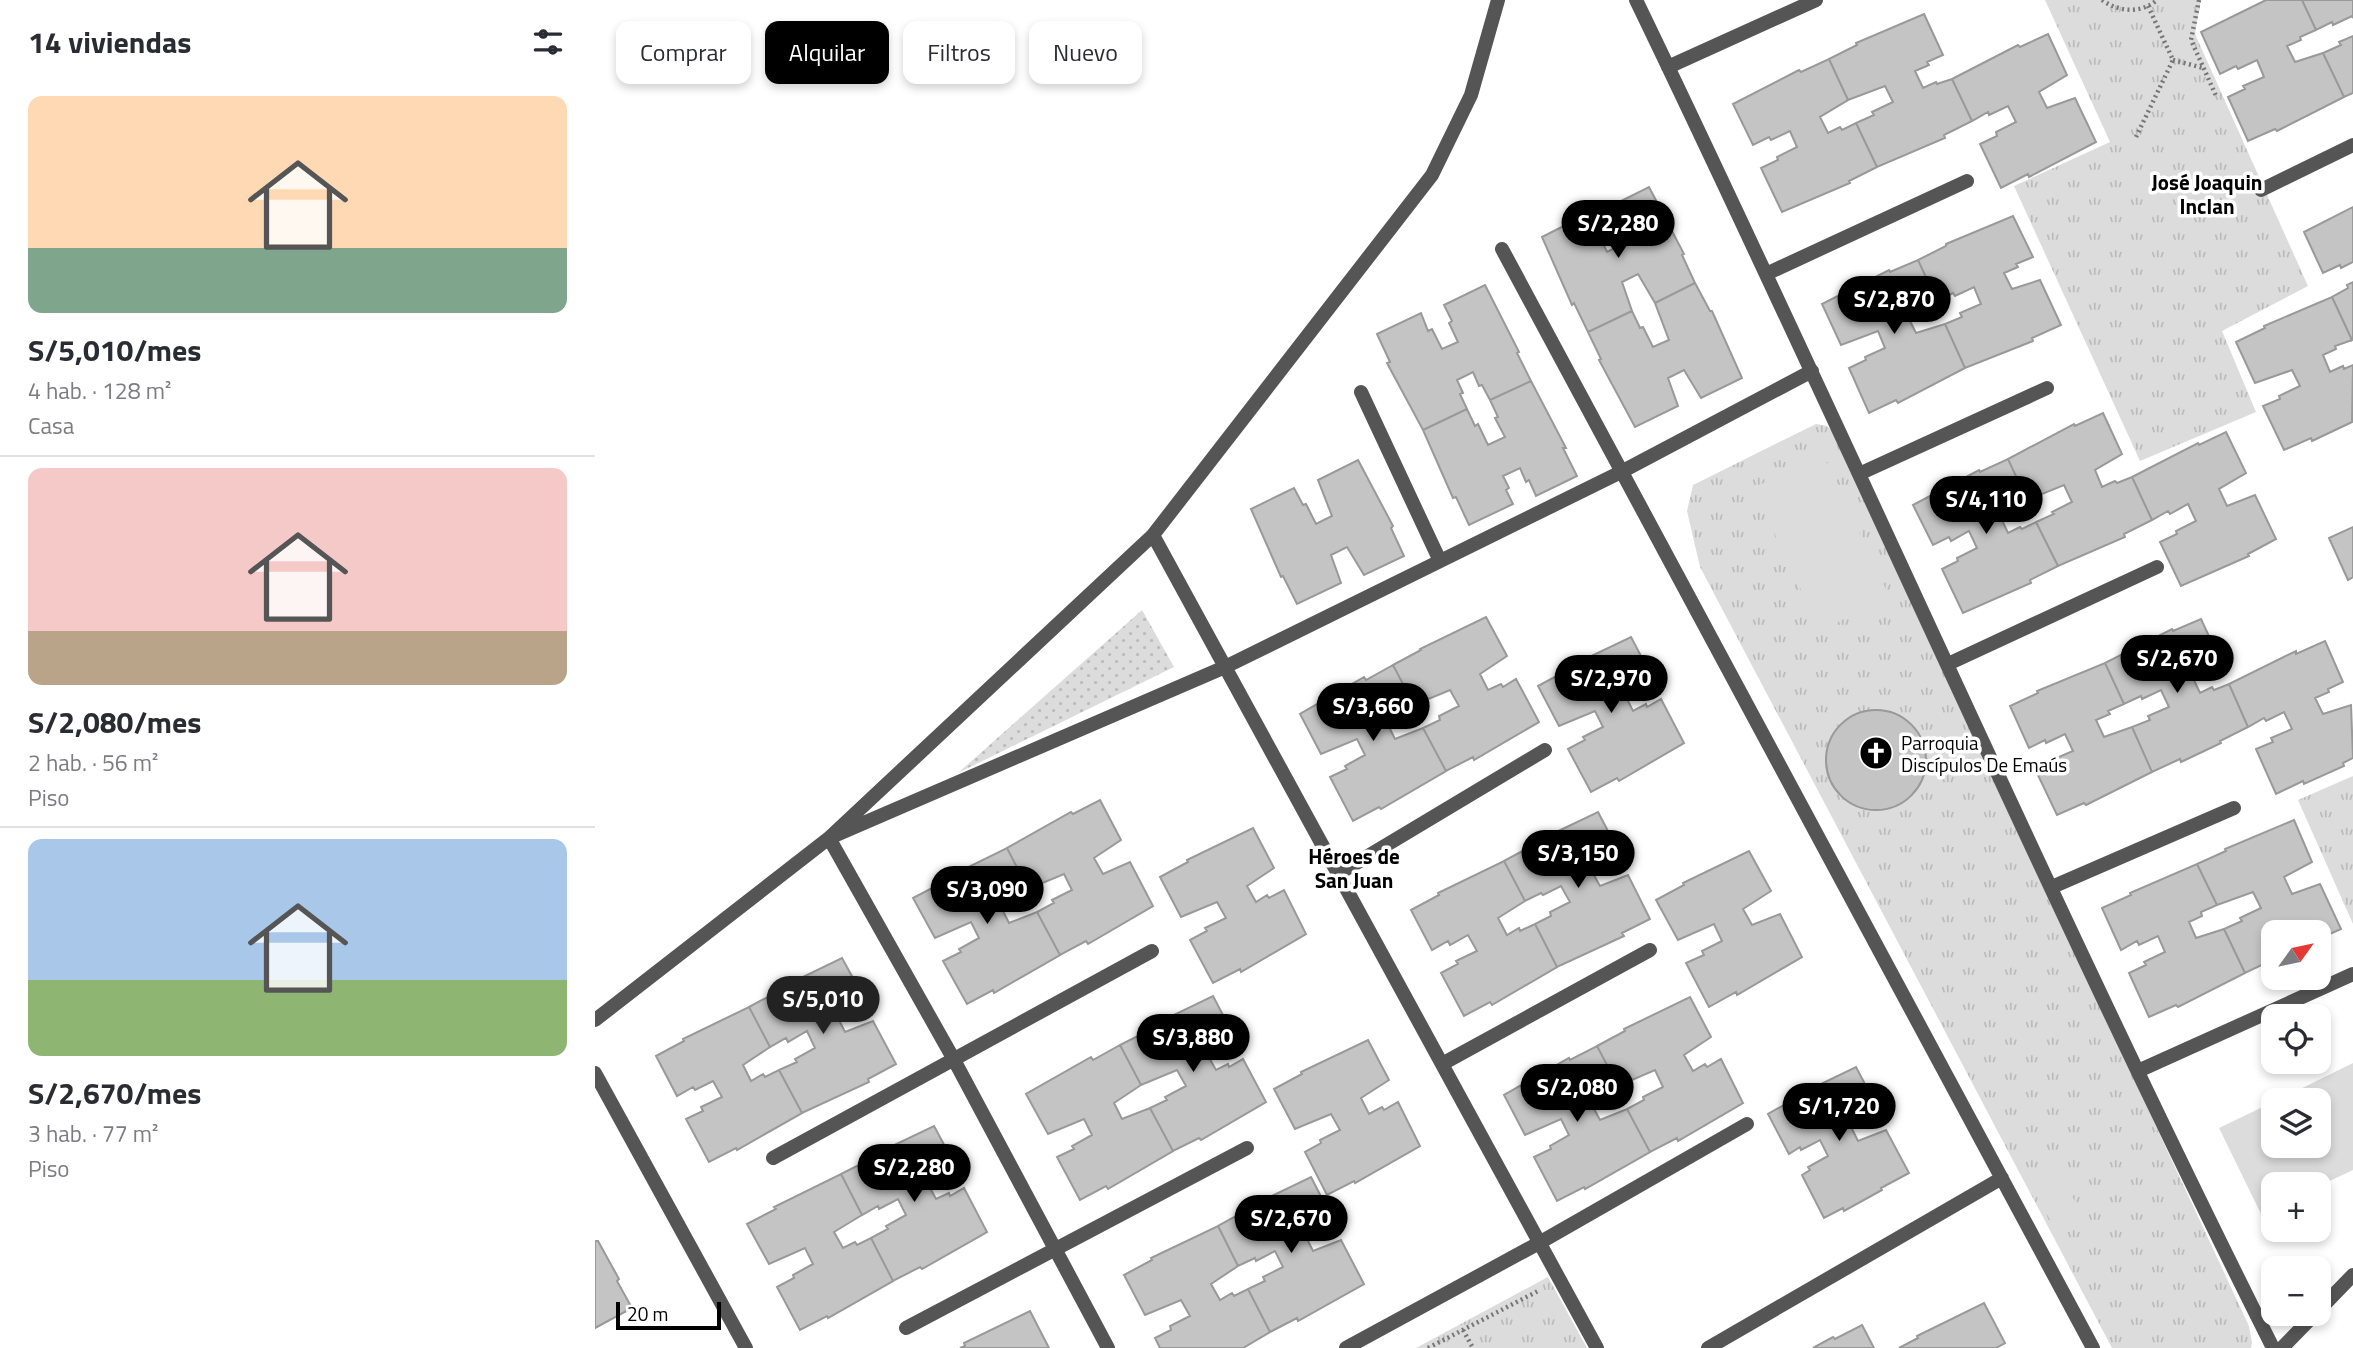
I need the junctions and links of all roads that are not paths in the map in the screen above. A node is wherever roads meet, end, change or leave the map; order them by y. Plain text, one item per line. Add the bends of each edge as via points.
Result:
1 (1498, 0) edge
2 (1636, 0) edge
3 (1816, 0) edge
4 (1668, 67) junction
5 (2353, 145) edge
6 (1967, 181) dead end
7 (2261, 190) dead end
8 (1502, 249) dead end
9 (1766, 274) junction
10 (1812, 371) junction
11 (2047, 388) dead end
12 (1361, 392) dead end
13 (1621, 472) junction
14 (1860, 474) junction
15 (1153, 534) junction
16 (1440, 561) junction
17 (2157, 566) dead end
18 (1948, 664) junction
19 (1225, 667) junction
20 (1545, 750) dead end
21 (2234, 808) dead end
22 (829, 838) junction
23 (1338, 874) junction
24 (2052, 887) junction
25 (1650, 950) dead end
26 (1152, 951) dead end
27 (2353, 974) edge
28 (595, 1020) edge
29 (953, 1058) junction
30 (1441, 1064) junction
31 (2138, 1071) junction
32 (595, 1073) edge
33 (1747, 1124) dead end
34 (1247, 1148) dead end
35 (773, 1158) dead end
36 (2002, 1178) junction
37 (1539, 1243) junction
38 (1055, 1251) junction
39 (2353, 1275) edge
40 (2331, 1298) edge
41 (2303, 1326) edge
42 (906, 1328) dead end
43 (745, 1348) edge
44 (1108, 1348) edge
45 (1346, 1348) edge
46 (1597, 1348) edge
47 (1708, 1348) edge
48 (2094, 1348) edge
49 (2273, 1348) edge
50 (2282, 1348) edge

1 - 15 street via 1471,95 1432,175
2 - 4 street
3 - 4 street
4 - 9 street
5 - 7 street
6 - 9 street
8 - 13 street
9 - 10 street
10 - 13 street
10 - 14 street
11 - 14 street
12 - 16 street
13 - 16 street
13 - 36 street
14 - 18 street
15 - 19 street
15 - 22 street
16 - 19 street
17 - 18 street
18 - 24 street
19 - 22 street
19 - 23 street
20 - 23 street
21 - 24 street
22 - 28 street
22 - 29 street
23 - 30 street
24 - 31 street
25 - 30 street
26 - 29 street
27 - 31 street
29 - 35 street
29 - 38 street
30 - 37 street
31 - 49 street
32 - 43 street
33 - 37 street
34 - 38 street
36 - 47 street
36 - 48 street
37 - 45 street
37 - 46 street
38 - 42 street
38 - 44 street
39 - 40 street
41 - 50 street

